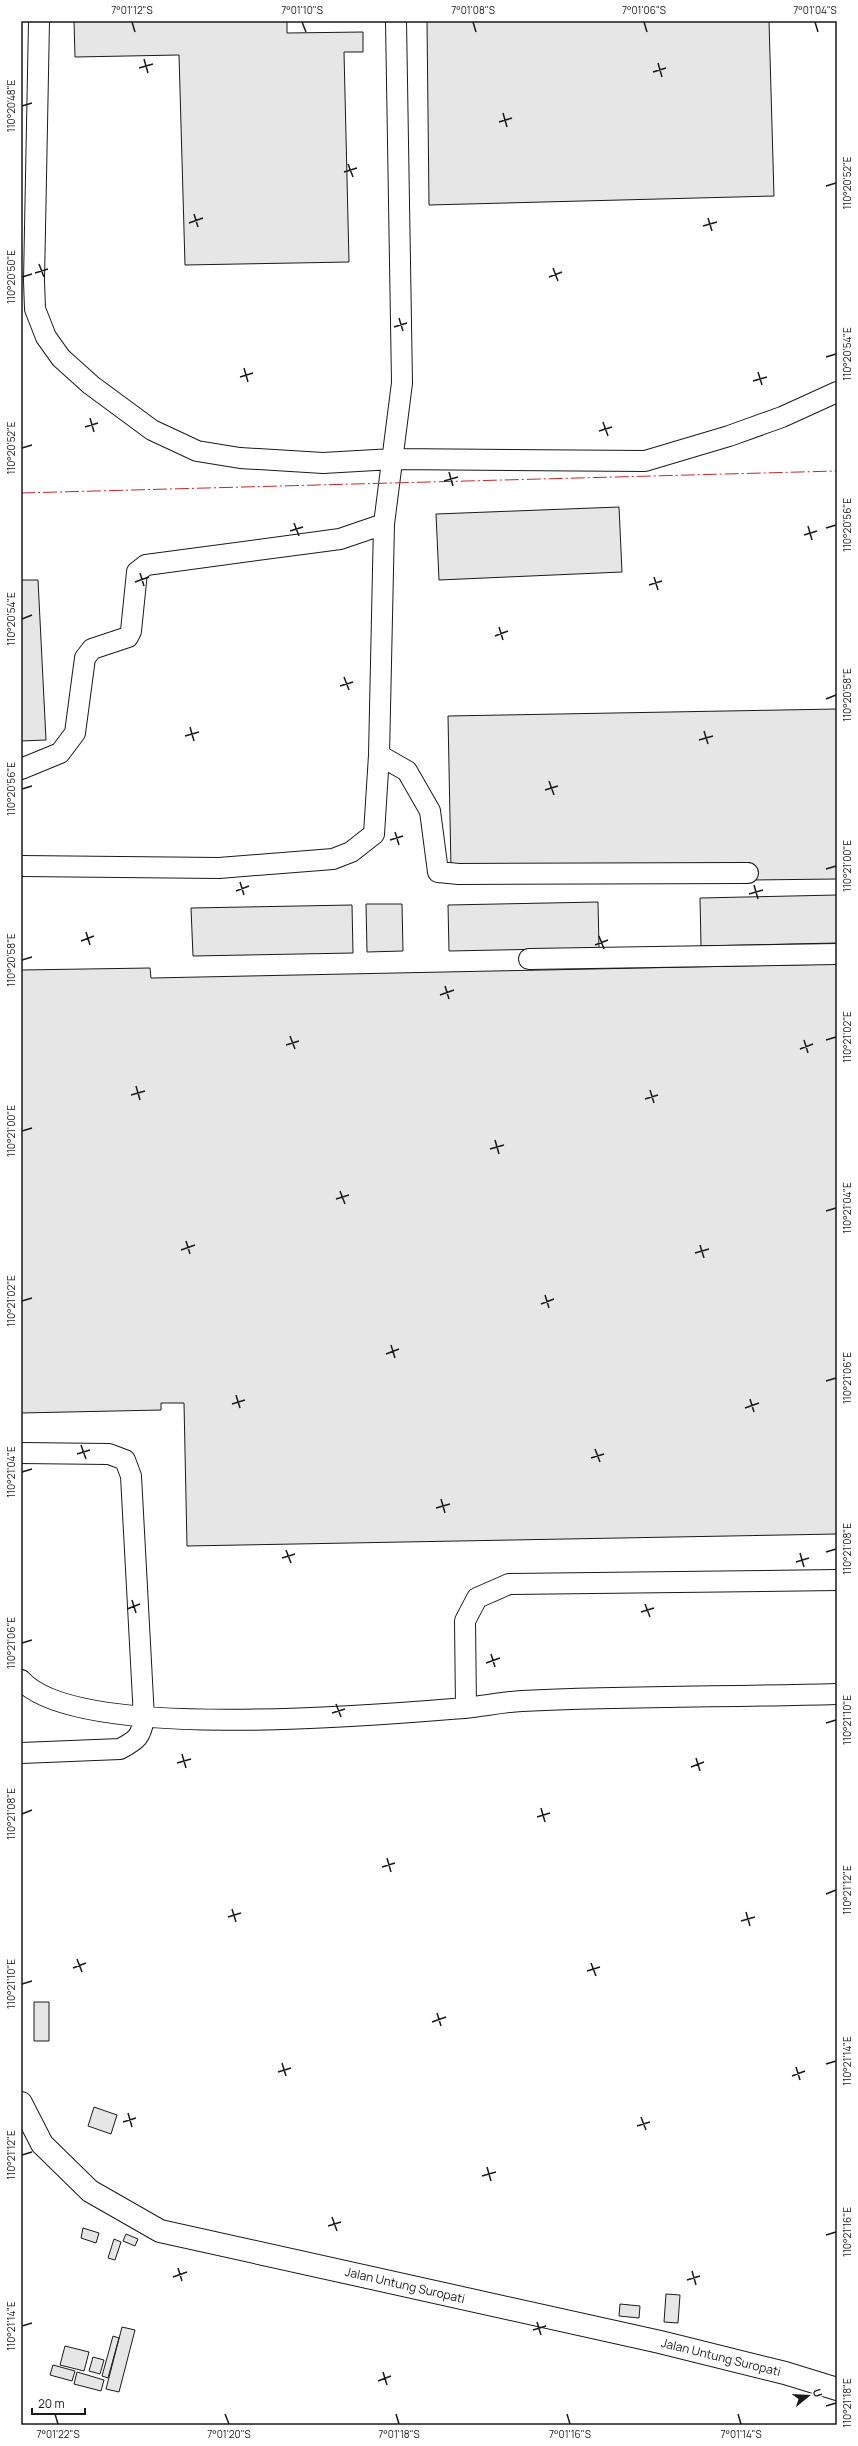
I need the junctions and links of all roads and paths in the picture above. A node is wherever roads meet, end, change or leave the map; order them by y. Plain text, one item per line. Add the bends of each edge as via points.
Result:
1 (39, 21) edge
2 (396, 21) edge
3 (837, 392) edge
4 (393, 459) junction
5 (384, 524) junction
6 (378, 756) junction
7 (21, 769) edge
8 (21, 866) edge
9 (748, 873) dead end
10 (837, 954) edge
11 (529, 959) dead end
12 (21, 1453) edge
13 (837, 1580) edge
14 (21, 1680) edge
15 (837, 1694) edge
16 (466, 1708) junction
17 (144, 1718) junction
18 (21, 1753) edge
19 (21, 2103) edge
20 (837, 2389) edge

1 - 4 lane via 35,302 46,337 61,358 91,385 152,430 197,451 240,458 323,463
2 - 4 lane via 402,383
3 - 4 lane via 774,420 645,461
4 - 5 lane
5 - 6 lane
5 - 7 lane via 340,539 146,565 138,572 128,637 92,649 85,658 75,733 60,753
6 - 8 lane via 374,834 351,852 333,860 220,868
6 - 9 lane via 407,771 430,811 438,872
10 - 11 lane
12 - 17 lane via 109,1454 125,1460 131,1476
13 - 16 lane via 509,1584 477,1598 465,1621
14 - 17 lane via 60,1704
15 - 16 lane via 520,1701
16 - 17 lane via 309,1719
17 - 18 lane via 142,1733 120,1749
19 - 20 main road, Jalan Untung Suropati via 42,2144 90,2191 160,2231 660,2342 785,2373

